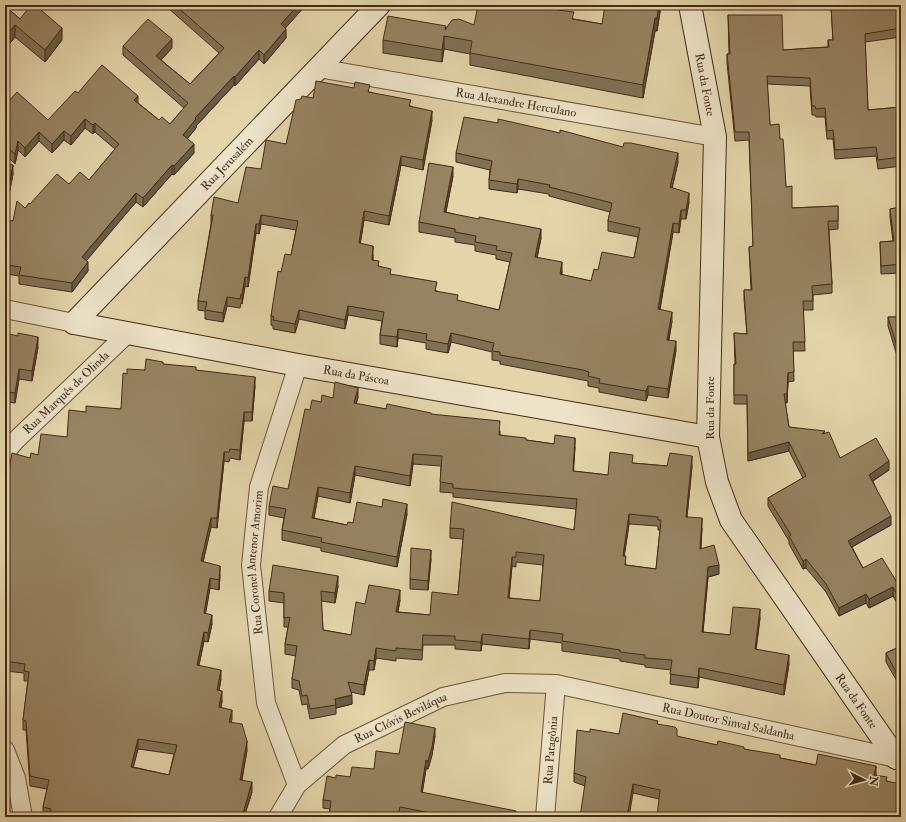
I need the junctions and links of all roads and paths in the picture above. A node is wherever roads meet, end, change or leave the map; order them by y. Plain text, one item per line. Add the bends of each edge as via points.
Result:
1 (379, 5) edge
2 (690, 5) edge
3 (318, 68) junction
4 (715, 137) junction
5 (5, 309) edge
6 (74, 323) junction
7 (128, 333) junction
8 (298, 364) junction
9 (708, 437) junction
10 (5, 453) edge
11 (556, 684) junction
12 (5, 750) edge
13 (899, 758) edge
14 (296, 785) junction
15 (23, 817) edge
16 (278, 817) edge
17 (545, 817) edge

1 - 3 street, Rua Jerusalém
2 - 4 street, Rua da Fonte
3 - 4 street, Rua Alexandre Herculano
3 - 6 street, Rua Jerusalém
4 - 9 street, Rua da Fonte
5 - 6 street, Rua da Páscoa
6 - 7 street, Rua da Páscoa
7 - 8 street, Rua da Páscoa
7 - 10 street, Rua Marquês de Olinda via 14,441
8 - 9 street, Rua da Páscoa
8 - 14 street, Rua Coronel Antenor Amorim via 259,487 251,565 266,703
9 - 13 street, Rua da Fonte via 717,482 731,520
11 - 13 street, Rua Doutor Sinval Saldanha
11 - 14 street, Rua Clóvis Beviláqua via 506,683 443,698 344,745
11 - 17 street, Rua Patagônia
12 - 15 street via 16,778
14 - 16 street, Rua Clóvis Beviláqua

